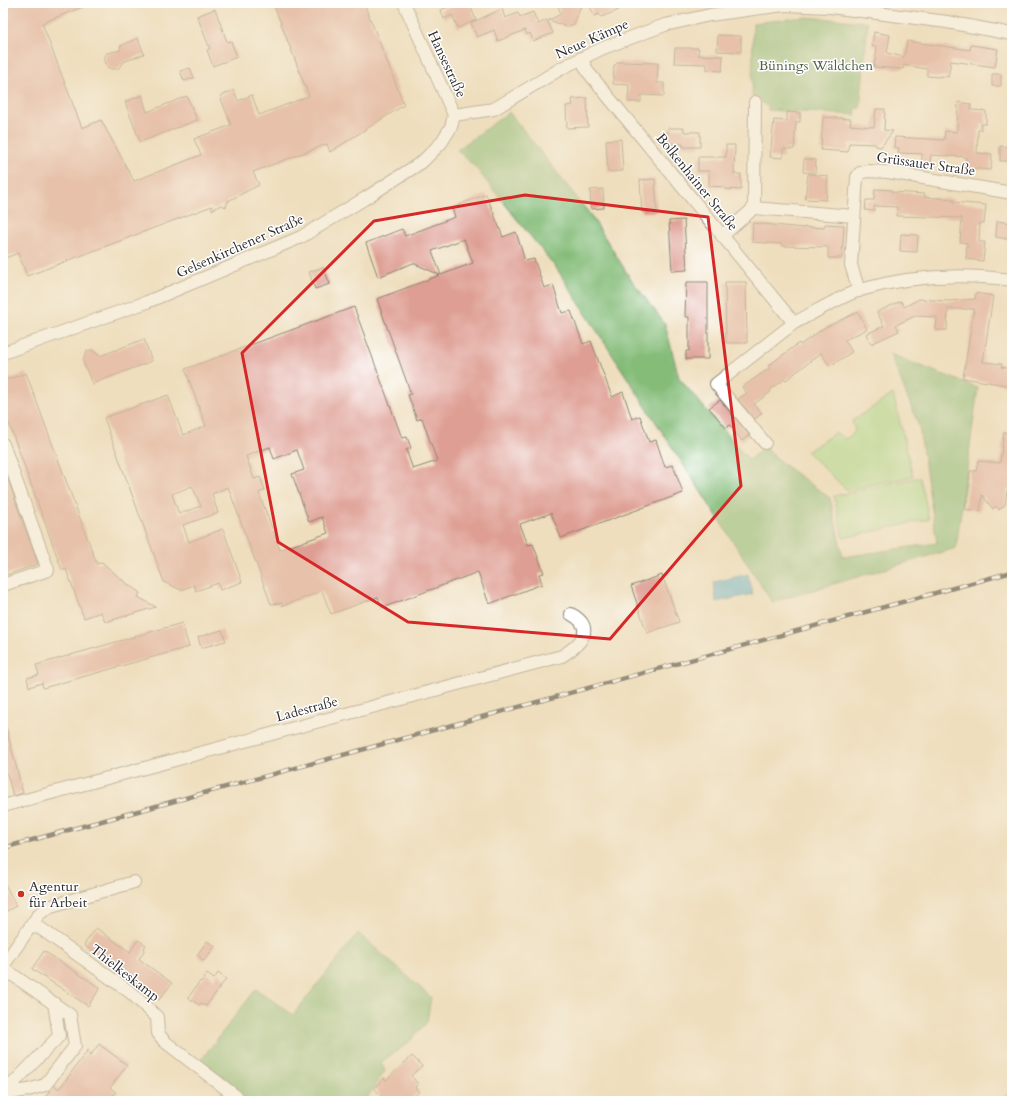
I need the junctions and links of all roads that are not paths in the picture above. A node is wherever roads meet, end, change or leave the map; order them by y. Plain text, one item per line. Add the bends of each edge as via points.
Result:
1 (404, 3) edge
2 (855, 6) edge
3 (709, 9) edge
4 (1012, 34) edge
5 (581, 58) junction
6 (755, 102) dead end
7 (454, 115) junction
8 (1012, 193) edge
9 (754, 208) junction
10 (854, 216) junction
11 (722, 236) junction
12 (1012, 280) edge
13 (859, 291) junction
14 (794, 323) junction
15 (3, 353) edge
16 (765, 443) dead end
17 (3, 444) edge
18 (3, 585) edge
19 (571, 614) dead end
20 (3, 806) edge
21 (134, 882) dead end
22 (30, 927) junction
23 (3, 967) edge
24 (54, 1003) junction
25 (3, 1094) edge
26 (242, 1101) edge

1 - 7 street, Hansestraße
2 - 3 street, Neue Kämpe via 784,5
2 - 4 street, Neue Kämpe
3 - 5 street, Neue Kämpe via 625,39
5 - 7 street, Neue Kämpe via 494,109
5 - 11 street, Bolkenhainer Straße via 588,72
6 - 9 street
7 - 15 street, Gelsenkirchener Straße via 451,127 441,143 422,162 301,237 160,297
8 - 10 street, Grüssauer Straße via 888,172 867,171 857,177
9 - 10 street
9 - 11 street
10 - 13 street, Grüssauer Straße via 851,265
11 - 14 street, Bolkenhainer Straße
12 - 13 street via 982,276 935,278
13 - 14 street
14 - 16 street via 716,384
17 - 18 street via 48,570
19 - 20 street, Ladestraße via 580,619 584,628 583,637 576,647 562,656
21 - 22 street via 51,906 39,914
22 - 23 street
22 - 26 street, Thielkeskamp via 40,928 130,992 157,1017 158,1033 164,1041
23 - 24 street
24 - 25 street via 60,1036
24 - 25 street via 70,1015 76,1046 45,1085

